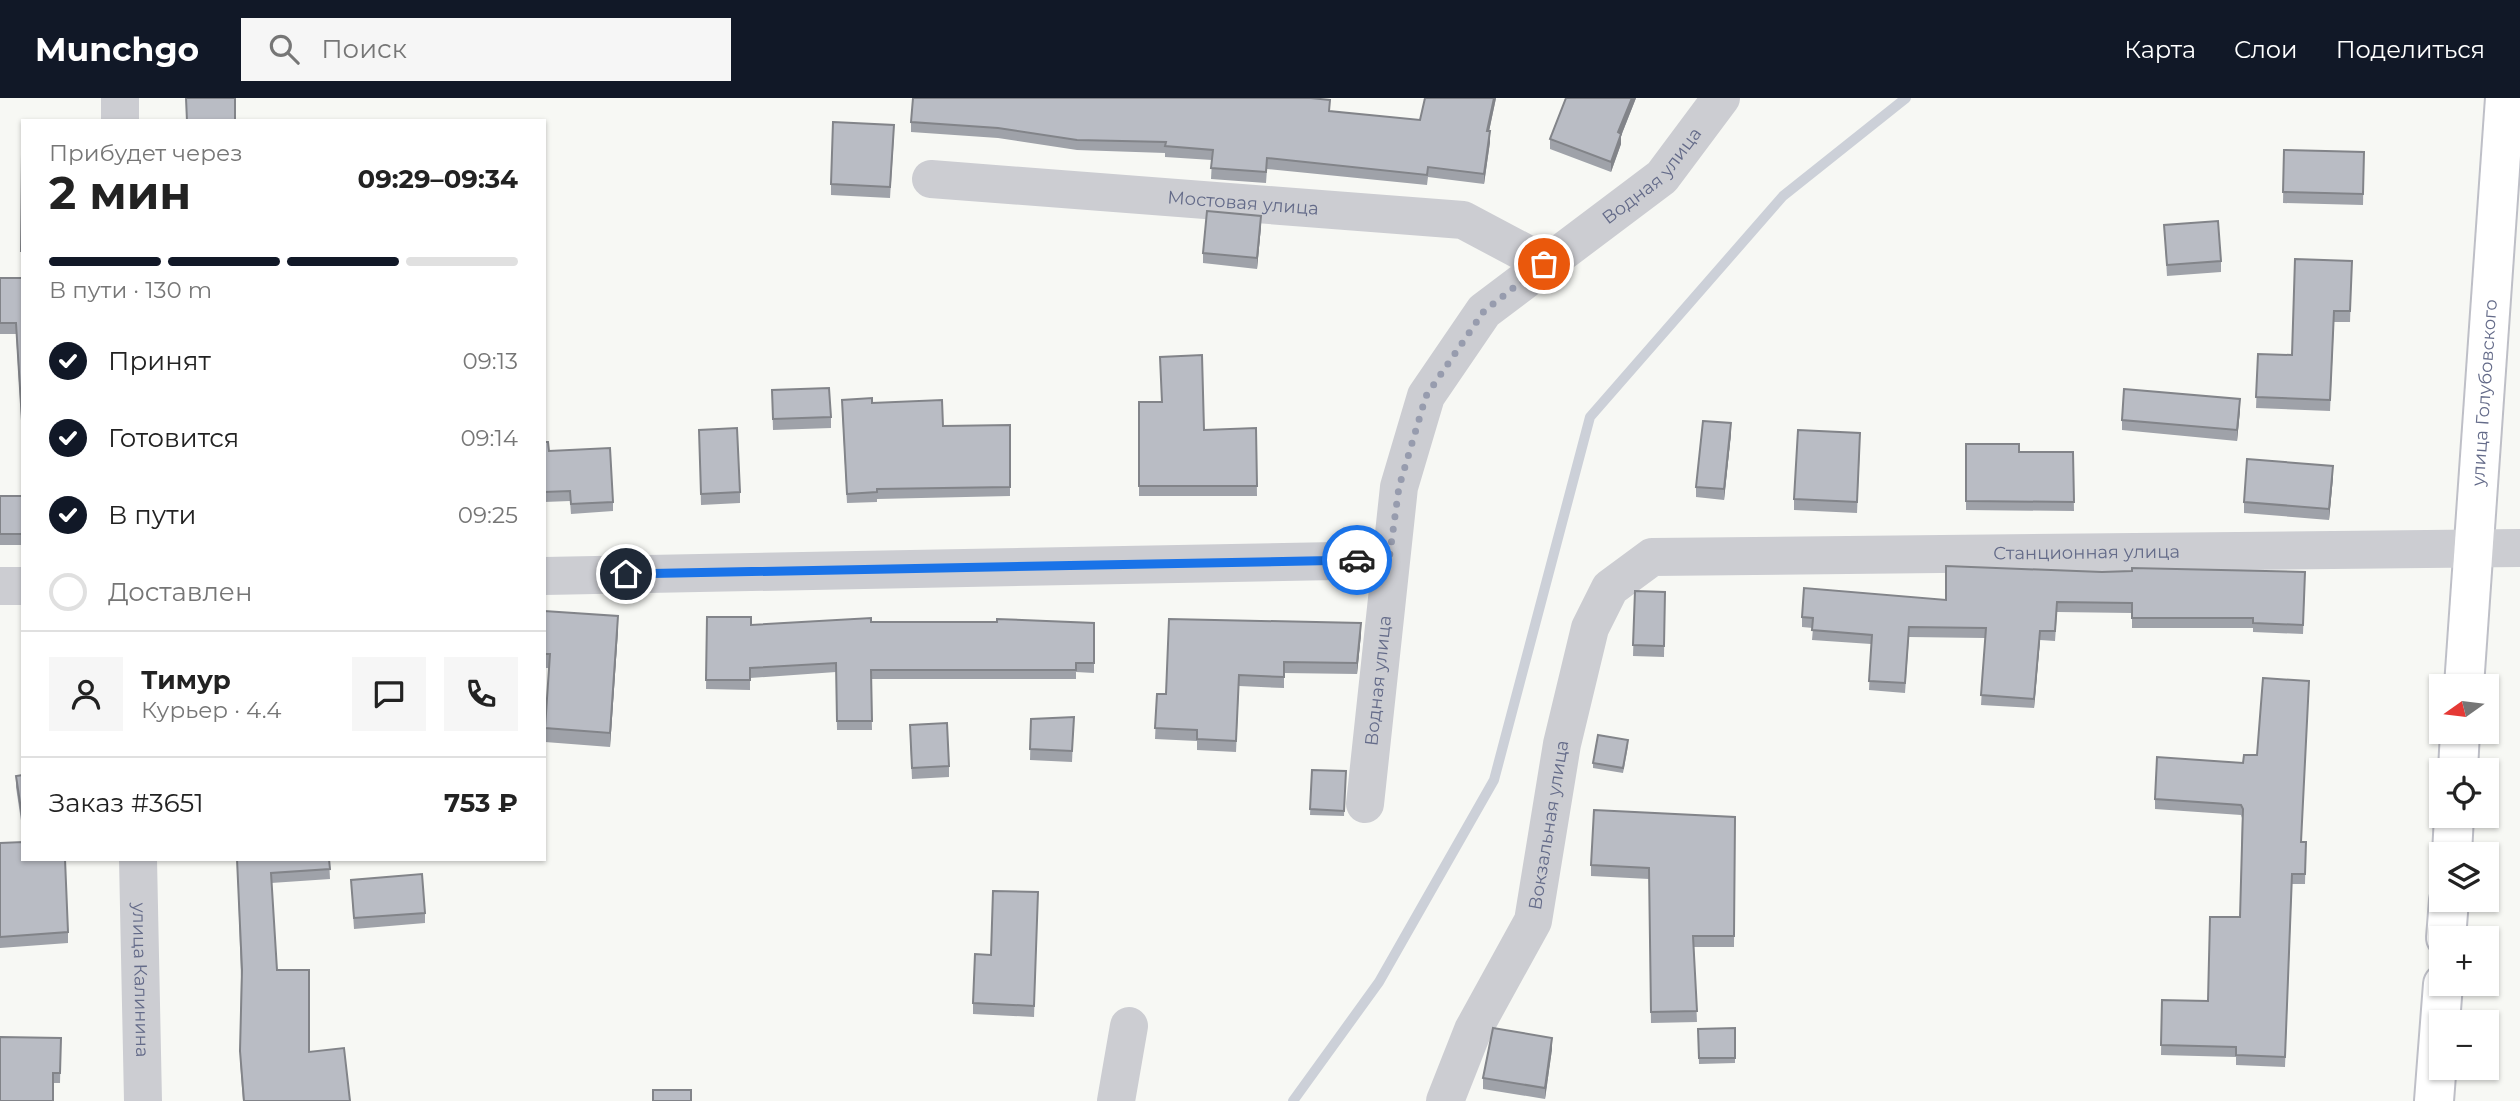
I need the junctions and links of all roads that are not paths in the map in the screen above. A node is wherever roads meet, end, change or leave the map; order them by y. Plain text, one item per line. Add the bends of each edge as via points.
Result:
1 (120, 98) edge
2 (1721, 98) edge
3 (2505, 98) edge
4 (120, 119) edge
5 (931, 179) dead end
6 (1544, 264) junction
7 (2473, 548) junction
8 (2520, 548) edge
9 (1652, 557) joint
10 (1389, 560) junction
11 (546, 576) edge
12 (0, 586) edge
13 (21, 586) edge
14 (2464, 674) edge
15 (1365, 804) dead end
16 (138, 861) edge
17 (2442, 996) edge
18 (1129, 1026) dead end
19 (144, 1101) edge
20 (1116, 1101) edge
21 (1445, 1101) edge
22 (2434, 1101) edge

1 - 4 street
2 - 6 street, Водная улица via 1662,177
3 - 7 street, улица Голубовского
5 - 6 street, Мостовая улица via 1463,220
6 - 10 street, Водная улица via 1484,311 1426,396 1399,487
7 - 8 street, Станционная улица
7 - 9 street, Станционная улица
7 - 14 street, улица Голубовского
9 - 21 street, Вокзальная улица via 1610,588 1590,628 1562,744 1533,921 1473,1031
10 - 11 street
10 - 15 street, Водная улица
12 - 13 street
16 - 19 street, улица Калинина
17 - 22 street
18 - 20 street

